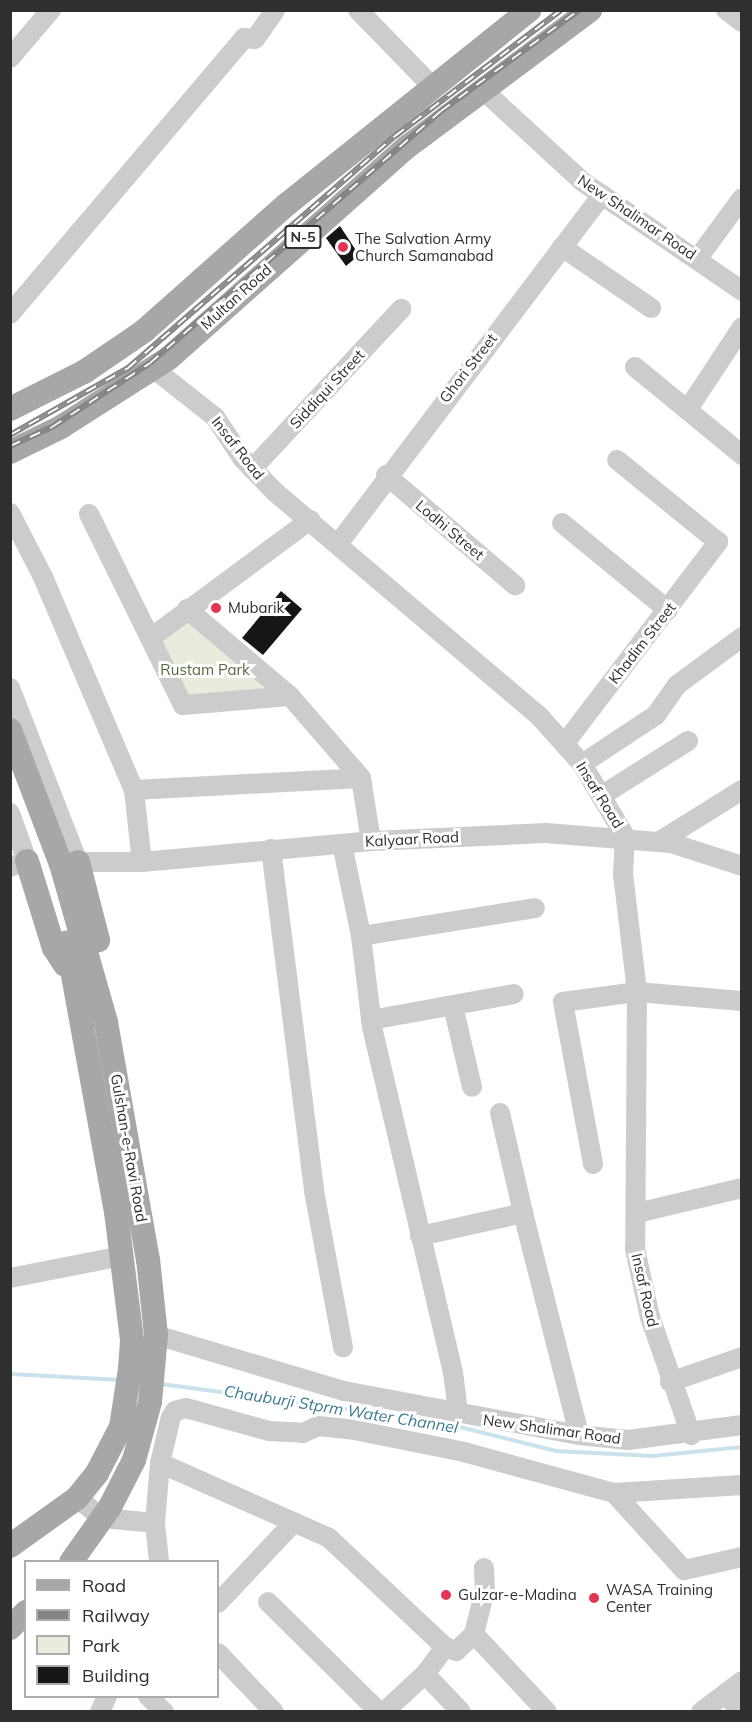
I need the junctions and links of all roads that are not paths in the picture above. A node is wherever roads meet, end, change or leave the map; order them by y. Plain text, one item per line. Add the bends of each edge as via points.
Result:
1 (51, 10) edge
2 (275, 10) edge
3 (358, 10) edge
4 (529, 10) edge
5 (590, 10) edge
6 (726, 10) edge
7 (741, 22) edge
8 (10, 58) edge
9 (432, 86) junction
10 (483, 90) junction
11 (602, 195) junction
12 (741, 198) edge
13 (562, 247) junction
14 (698, 258) junction
15 (741, 291) edge
16 (651, 308) dead end
17 (401, 309) dead end
18 (10, 314) edge
19 (741, 327) edge
20 (635, 367) dead end
21 (154, 369) junction
22 (10, 409) edge
23 (688, 409) junction
24 (10, 452) edge
25 (741, 455) edge
26 (617, 460) dead end
27 (252, 469) junction
28 (386, 476) junction
29 (10, 513) edge
30 (89, 514) dead end
31 (310, 520) junction
32 (562, 523) dead end
33 (338, 544) junction
34 (515, 585) dead end
35 (187, 609) junction
36 (668, 610) junction
37 (152, 636) junction
38 (741, 637) edge
39 (10, 688) edge
40 (290, 696) junction
41 (10, 729) edge
42 (688, 741) dead end
43 (565, 743) junction
44 (582, 764) junction
45 (10, 774) edge
46 (361, 778) junction
47 (134, 790) junction
48 (741, 790) edge
49 (601, 796) junction
50 (10, 813) edge
51 (625, 836) junction
52 (371, 841) junction
53 (660, 841) junction
54 (342, 844) junction
55 (272, 849) junction
56 (78, 862) junction
57 (142, 862) junction
58 (19, 864) edge
59 (741, 866) edge
60 (535, 908) dead end
61 (361, 936) junction
62 (76, 982) junction
63 (637, 992) junction
64 (514, 994) dead end
65 (741, 1001) edge
66 (453, 1006) junction
67 (371, 1020) junction
68 (106, 1022) junction
69 (472, 1087) dead end
70 (500, 1113) dead end
71 (593, 1164) dead end
72 (741, 1188) edge
73 (523, 1213) junction
74 (637, 1213) junction
75 (130, 1225) junction
76 (420, 1236) junction
77 (122, 1256) junction
78 (10, 1278) edge
79 (156, 1341) junction
80 (343, 1347) dead end
81 (741, 1357) edge
82 (670, 1382) junction
83 (139, 1400) junction
84 (458, 1413) junction
85 (741, 1425) edge
86 (579, 1435) junction
87 (691, 1435) junction
88 (160, 1463) junction
89 (741, 1485) edge
90 (614, 1493) junction
91 (77, 1498) junction
92 (103, 1518) junction
93 (294, 1522) junction
94 (155, 1523) junction
95 (11, 1545) edge
96 (741, 1557) edge
97 (72, 1560) edge
98 (159, 1560) edge
99 (484, 1568) dead end
100 (268, 1602) dead end
101 (219, 1603) edge
102 (24, 1614) edge
103 (10, 1628) edge
104 (474, 1634) junction
105 (445, 1647) junction
106 (219, 1654) edge
107 (425, 1674) junction
108 (741, 1681) edge
109 (726, 1694) junction
110 (106, 1698) edge
111 (150, 1698) edge
112 (100, 1712) edge
113 (164, 1712) edge
114 (274, 1712) edge
115 (379, 1712) edge
116 (384, 1712) edge
117 (461, 1712) edge
118 (547, 1712) edge
119 (701, 1712) edge
120 (740, 1712) edge

1 - 8 street
2 - 18 street via 255,39 244,38
3 - 9 street
4 - 9 main road, N-5
5 - 10 main road, Multan Road / N-5
6 - 7 street
9 - 22 main road, N-5 via 286,205 144,331 84,372
10 - 11 street, New Shalimar Road
10 - 21 main road, Multan Road / N-5 via 408,147
11 - 13 street, Ghori Street
11 - 14 street, New Shalimar Road
12 - 14 street
13 - 16 street
13 - 28 street, Ghori Street
14 - 15 street, New Shalimar Road
17 - 27 street, Siddiqui Street
19 - 23 street
20 - 23 street
21 - 24 main road, Multan Road / N-5 via 61,427
21 - 27 street, Insaf Road via 215,417
23 - 25 street
26 - 36 street, Khadim Street via 718,542
27 - 31 street, Insaf Road
28 - 33 street, Ghori Street
28 - 34 street, Lodhi Street
29 - 47 street via 43,578
30 - 37 street
31 - 33 street, Insaf Road
31 - 35 street
32 - 36 street
33 - 43 street, Insaf Road
35 - 37 street
35 - 40 street
36 - 43 street, Khadim Street
37 - 40 street via 183,705
38 - 44 street via 677,685 656,715
39 - 56 street
40 - 46 street
41 - 68 main road, Gulshan-e-Ravi Road via 61,864
42 - 49 street
43 - 44 street, Insaf Road
44 - 49 street, Insaf Road
45 - 62 main road, Gulshan-e-Ravi Road via 46,867
46 - 47 street
46 - 52 street
47 - 57 street
48 - 53 street
49 - 51 street, Insaf Road
50 - 58 street
51 - 52 street, Kalyaar Road via 546,833
51 - 53 street, Kalyaar Road
51 - 63 street, Insaf Road via 623,874
52 - 54 street, Kalyaar Road
53 - 59 street, Kalyaar Road
54 - 55 street, Kalyaar Road
54 - 61 street
55 - 57 street, Kalyaar Road
55 - 80 street via 314,1191
56 - 57 street, Kalyaar Road
56 - 68 main road via 109,993
58 - 62 main road via 54,948
60 - 61 street
61 - 67 street
62 - 75 main road, Gulshan-e-Ravi Road
63 - 65 street
63 - 71 street via 563,1002
63 - 74 street, Insaf Road
64 - 66 street
66 - 67 street
66 - 69 street
67 - 76 street
68 - 75 main road, Gulshan-e-Ravi Road
70 - 73 street
72 - 74 street
73 - 76 street
73 - 86 street
74 - 82 street, Insaf Road via 635,1249
75 - 77 main road, Gulshan-e-Ravi Road
75 - 79 main road, Gulshan-e-Ravi Road
76 - 84 street
77 - 78 street
77 - 83 main road, Gulshan-e-Ravi Road
79 - 83 main road, Gulshan-e-Ravi Road
79 - 84 street, New Shalimar Road via 344,1392
81 - 82 street
82 - 87 street, Insaf Road
83 - 91 main road, Gulshan-e-Ravi Road
83 - 92 main road, Gulshan-e-Ravi Road via 134,1460
84 - 86 street, New Shalimar Road
85 - 87 street, New Shalimar Road
86 - 87 street, New Shalimar Road via 628,1440
88 - 90 street via 171,1417 175,1411 186,1408 269,1431 303,1433 318,1426 349,1429 465,1452
88 - 93 street
88 - 94 street
89 - 90 street
90 - 96 street via 684,1570
91 - 92 street
91 - 95 main road, Gulshan-e-Ravi Road
92 - 94 street
92 - 97 main road, Gulshan-e-Ravi Road
93 - 101 street
93 - 105 street via 329,1538
94 - 98 street
99 - 104 street via 484,1590
100 - 115 street
102 - 103 main road
104 - 105 street via 456,1651
104 - 118 street
105 - 107 street
106 - 114 street
107 - 116 street
107 - 117 street
108 - 109 street
109 - 119 street
109 - 120 street
110 - 112 street
111 - 113 street

